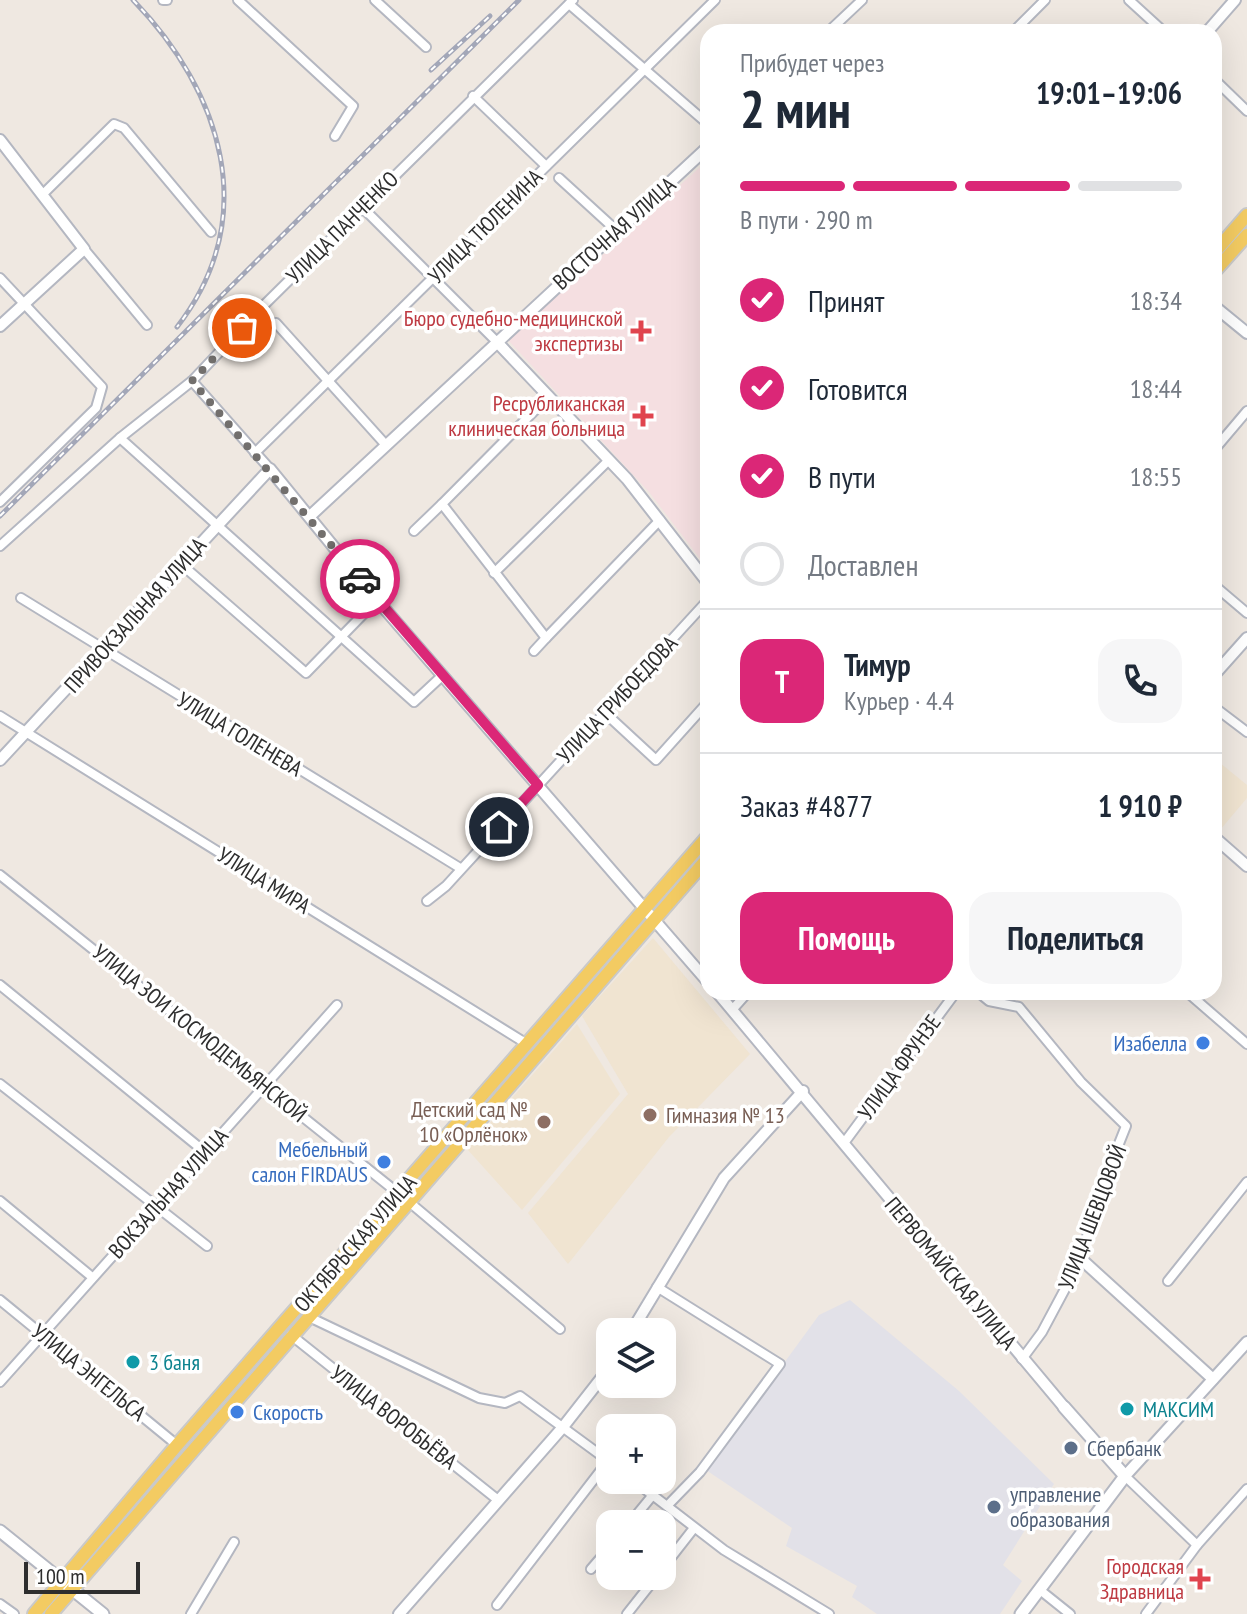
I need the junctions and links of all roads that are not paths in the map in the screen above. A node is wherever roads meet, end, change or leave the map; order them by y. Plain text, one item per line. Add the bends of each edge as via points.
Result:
1 (238, 0) edge
2 (375, 0) edge
3 (715, 0) edge
4 (862, 0) edge
5 (1045, 0) edge
6 (1129, 0) edge
7 (1235, 0) edge
8 (571, 2) edge
9 (836, 24) edge
10 (1021, 24) edge
11 (1155, 24) edge
12 (1214, 24) edge
13 (426, 47) dead end
14 (645, 71) junction
15 (1222, 87) edge
16 (473, 96) junction
17 (1247, 111) edge
18 (700, 117) edge
19 (335, 136) dead end
20 (0, 140) edge
21 (700, 154) edge
22 (546, 166) junction
23 (559, 178) dead end
24 (42, 195) junction
25 (362, 207) junction
26 (1247, 215) edge
27 (617, 231) junction
28 (211, 232) dead end
29 (1247, 235) edge
30 (1222, 244) edge
31 (84, 249) junction
32 (1222, 263) edge
33 (0, 278) edge
34 (435, 278) junction
35 (24, 304) junction
36 (1222, 313) edge
37 (276, 323) dead end
38 (147, 325) dead end
39 (0, 326) edge
40 (1247, 333) edge
41 (496, 341) junction
42 (192, 381) junction
43 (327, 381) junction
44 (549, 396) junction
45 (1247, 411) edge
46 (120, 438) junction
47 (1222, 441) edge
48 (385, 444) junction
49 (255, 453) junction
50 (609, 460) junction
51 (270, 469) junction
52 (0, 502) edge
53 (442, 504) junction
54 (310, 516) junction
55 (660, 520) junction
56 (216, 525) junction
57 (414, 531) dead end
58 (0, 546) edge
59 (181, 564) junction
60 (494, 573) junction
61 (700, 573) edge
62 (1222, 592) edge
63 (21, 598) dead end
64 (377, 600) junction
65 (700, 609) edge
66 (1247, 613) edge
67 (341, 637) junction
68 (546, 638) junction
69 (1247, 638) edge
70 (103, 650) junction
71 (534, 651) dead end
72 (1222, 666) edge
73 (443, 675) junction
74 (700, 711) edge
75 (604, 712) junction
76 (1222, 713) edge
77 (0, 716) edge
78 (1247, 732) edge
79 (27, 733) junction
80 (0, 760) edge
81 (538, 785) junction
82 (1222, 844) edge
83 (700, 845) edge
84 (1247, 866) edge
85 (700, 867) edge
86 (460, 868) junction
87 (0, 875) edge
88 (427, 901) dead end
89 (646, 909) junction
90 (655, 920) junction
91 (700, 973) edge
92 (0, 985) edge
93 (724, 1000) edge
94 (741, 1000) edge
95 (950, 1000) edge
96 (988, 1000) edge
97 (1196, 1000) edge
98 (337, 1005) dead end
99 (732, 1010) junction
100 (1246, 1043) edge
101 (527, 1044) junction
102 (0, 1084) edge
103 (266, 1085) junction
104 (803, 1091) junction
105 (844, 1143) junction
106 (205, 1152) junction
107 (1247, 1182) edge
108 (402, 1197) junction
109 (0, 1201) edge
110 (156, 1206) junction
111 (207, 1246) dead end
112 (1081, 1259) junction
113 (92, 1277) junction
114 (1168, 1281) dead end
115 (657, 1287) junction
116 (0, 1300) edge
117 (307, 1316) junction
118 (639, 1318) edge
119 (560, 1329) dead end
120 (41, 1333) junction
121 (290, 1335) junction
122 (1247, 1342) edge
123 (1022, 1359) junction
124 (1213, 1379) junction
125 (0, 1382) edge
126 (596, 1385) edge
127 (1064, 1407) joint
128 (563, 1427) junction
129 (177, 1445) junction
130 (596, 1452) edge
131 (1125, 1476) junction
132 (596, 1479) edge
133 (1247, 1489) edge
134 (650, 1494) edge
135 (652, 1496) junction
136 (498, 1500) junction
137 (667, 1506) junction
138 (640, 1510) edge
139 (694, 1528) junction
140 (0, 1531) edge
141 (234, 1542) dead end
142 (1197, 1545) junction
143 (676, 1551) edge
144 (596, 1563) edge
145 (591, 1569) dead end
146 (67, 1584) junction
147 (646, 1590) edge
148 (1040, 1590) junction
149 (0, 1604) edge
150 (497, 1605) dead end
151 (14, 1614) edge
152 (34, 1614) edge
153 (51, 1614) edge
154 (103, 1614) edge
155 (191, 1614) edge
156 (399, 1614) edge
157 (627, 1614) edge
158 (829, 1614) edge
159 (1021, 1614) edge
160 (1070, 1614) edge
161 (1146, 1614) edge

1 - 19 street via 353,106
2 - 13 street
3 - 14 street, УЛИЦА ТЮЛЕНИНА
4 - 9 street
5 - 10 street
6 - 11 street
7 - 12 street
8 - 14 street
8 - 16 street, УЛИЦА ПАНЧЕНКО
14 - 18 street
14 - 22 street, УЛИЦА ТЮЛЕНИНА
15 - 17 street
16 - 22 street
16 - 25 street, УЛИЦА ПАНЧЕНКО
20 - 24 street
21 - 27 street, ВОСТОЧНАЯ УЛИЦА
22 - 34 street, УЛИЦА ТЮЛЕНИНА
23 - 27 street
24 - 28 street via 114,124 124,128
24 - 31 street
25 - 34 street
25 - 42 street, УЛИЦА ПАНЧЕНКО
26 - 30 main road
27 - 41 street, ВОСТОЧНАЯ УЛИЦА
29 - 32 main road
31 - 35 street
31 - 38 street
33 - 35 street
34 - 41 street
34 - 43 street, УЛИЦА ТЮЛЕНИНА
35 - 39 street
35 - 52 street via 102,387 96,408
36 - 40 street
37 - 43 street
41 - 44 street
41 - 48 street, ВОСТОЧНАЯ УЛИЦА
42 - 46 street, УЛИЦА ПАНЧЕНКО
42 - 49 street
43 - 48 street
43 - 49 street, УЛИЦА ТЮЛЕНИНА
44 - 50 street
44 - 53 street
45 - 47 street
46 - 56 street
46 - 58 street, УЛИЦА ПАНЧЕНКО
48 - 54 street, ВОСТОЧНАЯ УЛИЦА
49 - 51 street
50 - 55 street
50 - 60 street
51 - 54 street
51 - 56 street, ПРИВОКЗАЛЬНАЯ УЛИЦА
53 - 57 street
53 - 60 street
54 - 64 street
55 - 61 street
55 - 68 street
56 - 59 street, ПРИВОКЗАЛЬНАЯ УЛИЦА
56 - 67 street
59 - 67 street via 306,673
59 - 70 street, ПРИВОКЗАЛЬНАЯ УЛИЦА
60 - 68 street
62 - 66 street
63 - 70 street, УЛИЦА ГОЛЕНЕВА
64 - 67 street
64 - 73 street
65 - 75 street, УЛИЦА ГРИБОЕДОВА
67 - 73 street via 414,702
68 - 71 street
69 - 72 street
70 - 79 street, ПРИВОКЗАЛЬНАЯ УЛИЦА
70 - 86 street, УЛИЦА ГОЛЕНЕВА
73 - 81 street
74 - 75 street via 656,760
75 - 81 street, УЛИЦА ГРИБОЕДОВА
76 - 78 street
77 - 79 street, УЛИЦА МИРА
79 - 80 street, ПРИВОКЗАЛЬНАЯ УЛИЦА
79 - 101 street, УЛИЦА МИРА
81 - 86 street, УЛИЦА ГРИБОЕДОВА
81 - 89 street
82 - 84 street
83 - 89 main road, ОКТЯБРЬСКАЯ УЛИЦА
85 - 90 main road, ОКТЯБРЬСКАЯ УЛИЦА
86 - 88 street, УЛИЦА ГРИБОЕДОВА
87 - 103 street, УЛИЦА ЗОИ КОСМОДЕМЬЯНСКОЙ
89 - 90 street
89 - 101 main road, ОКТЯБРЬСКАЯ УЛИЦА
90 - 91 street
90 - 108 main road, ОКТЯБРЬСКАЯ УЛИЦА
92 - 106 street
93 - 99 street, ПЕРВОМАЙСКАЯ УЛИЦА
94 - 99 street
95 - 105 street, УЛИЦА ФРУНЗЕ
96 - 112 street, УЛИЦА ШЕВЦОВОЙ via 1019,1007 1081,1082 1126,1126 1097,1199
97 - 100 street
98 - 103 street, ВОКЗАЛЬНАЯ УЛИЦА
99 - 104 street, ПЕРВОМАЙСКАЯ УЛИЦА
101 - 108 main road, ОКТЯБРЬСКАЯ УЛИЦА
102 - 110 street
103 - 106 street, ВОКЗАЛЬНАЯ УЛИЦА
103 - 108 street, УЛИЦА ЗОИ КОСМОДЕМЬЯНСКОЙ
104 - 105 street, ПЕРВОМАЙСКАЯ УЛИЦА
104 - 115 street via 724,1178
105 - 123 street, ПЕРВОМАЙСКАЯ УЛИЦА
106 - 110 street, ВОКЗАЛЬНАЯ УЛИЦА
107 - 114 street
108 - 117 main road, ОКТЯБРЬСКАЯ УЛИЦА
108 - 119 street, УЛИЦА ЗОИ КОСМОДЕМЬЯНСКОЙ
108 - 129 main road, ОКТЯБРЬСКАЯ УЛИЦА
109 - 113 street
110 - 111 street
110 - 113 street, ВОКЗАЛЬНАЯ УЛИЦА
112 - 123 street, УЛИЦА ШЕВЦОВОЙ
112 - 124 street
113 - 120 street, ВОКЗАЛЬНАЯ УЛИЦА
115 - 118 street
115 - 137 street via 780,1364 700,1472
116 - 120 street, УЛИЦА ЭНГЕЛЬСА
117 - 121 main road, ОКТЯБРЬСКАЯ УЛИЦА
117 - 128 street via 479,1398 505,1403 520,1396
120 - 125 street, ВОКЗАЛЬНАЯ УЛИЦА
120 - 129 street, УЛИЦА ЭНГЕЛЬСА
121 - 136 street, УЛИЦА ВОРОБЬЁВА
121 - 146 main road, ОКТЯБРЬСКАЯ УЛИЦА
122 - 124 street
123 - 127 street, ПЕРВОМАЙСКАЯ УЛИЦА
124 - 131 street
126 - 128 street
127 - 131 main road, ПЕРВОМАЙСКАЯ УЛИЦА
128 - 130 street
128 - 136 street
129 - 146 main road, ОКТЯБРЬСКАЯ УЛИЦА
131 - 142 street, ПЕРВОМАЙСКАЯ УЛИЦА
131 - 148 main road
132 - 150 street
133 - 142 street
134 - 135 street
135 - 137 street
135 - 138 street
136 - 156 street
137 - 139 street
139 - 143 street
139 - 158 street
140 - 146 main road
141 - 155 street
142 - 161 street
144 - 145 street
146 - 152 main road, ОКТЯБРЬСКАЯ УЛИЦА
146 - 153 main road, ОКТЯБРЬСКАЯ УЛИЦА
146 - 154 main road
147 - 157 street
148 - 159 main road
148 - 160 street
149 - 151 street

